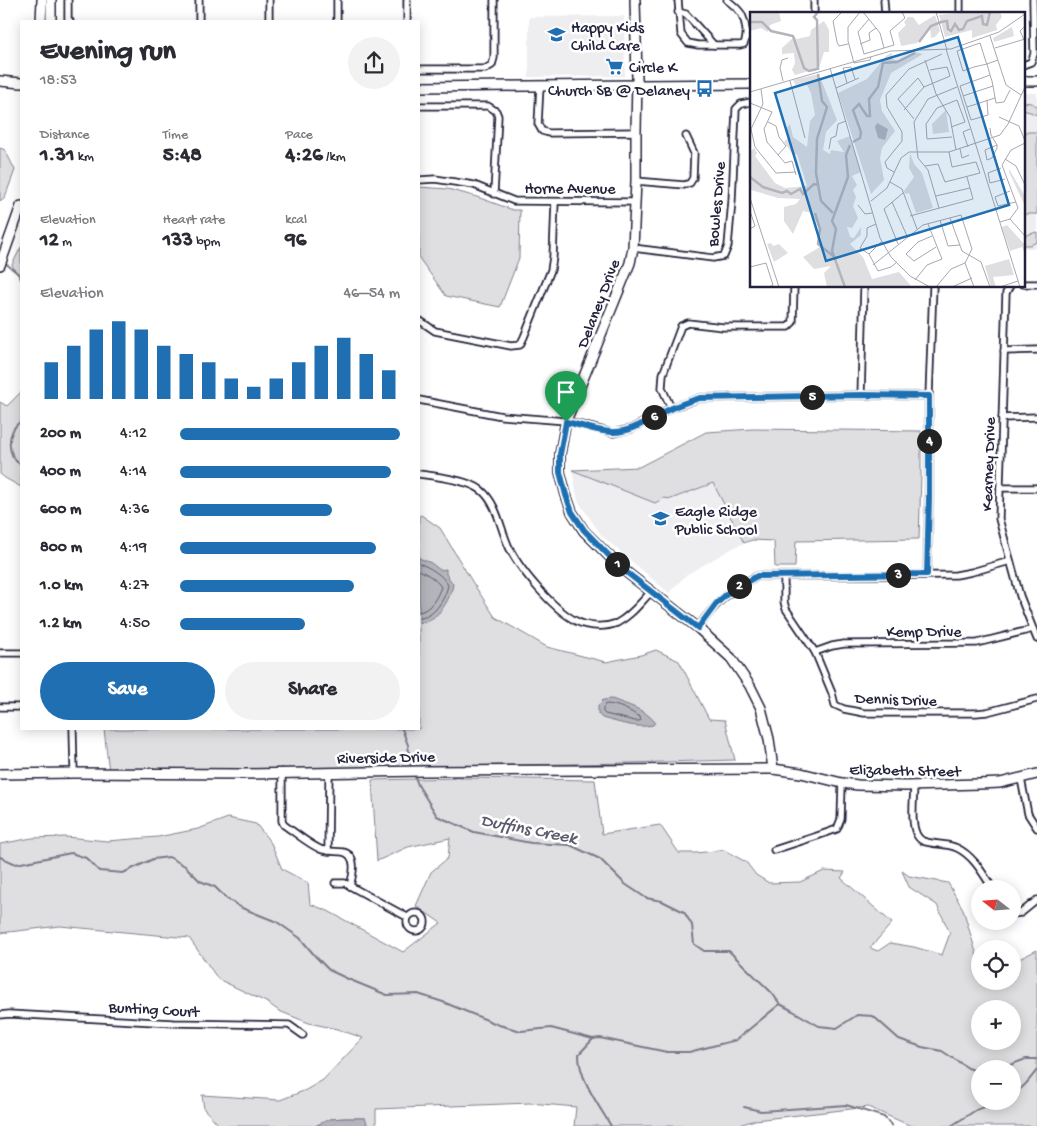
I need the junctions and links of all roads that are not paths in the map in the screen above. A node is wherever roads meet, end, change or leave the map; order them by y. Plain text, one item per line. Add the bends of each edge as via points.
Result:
1 (43, 0) edge
2 (51, 0) edge
3 (68, 0) edge
4 (199, 0) edge
5 (269, 0) edge
6 (337, 0) edge
7 (407, 0) edge
8 (494, 0) edge
9 (635, 0) edge
10 (678, 0) edge
11 (727, 0) edge
12 (1033, 0) edge
13 (678, 12) junction
14 (43, 20) edge
15 (51, 20) edge
16 (69, 20) edge
17 (199, 20) edge
18 (269, 20) edge
19 (338, 20) edge
20 (407, 20) edge
21 (714, 45) junction
22 (1024, 65) edge
23 (420, 69) edge
24 (0, 81) edge
25 (1024, 81) edge
26 (1037, 81) edge
27 (20, 83) edge
28 (750, 84) edge
29 (637, 85) junction
30 (540, 86) junction
31 (420, 87) edge
32 (750, 102) edge
33 (420, 106) edge
34 (636, 132) junction
35 (686, 136) dead end
36 (420, 180) edge
37 (636, 181) junction
38 (494, 194) junction
39 (555, 202) junction
40 (635, 202) junction
41 (20, 209) edge
42 (633, 248) junction
43 (0, 264) edge
44 (1024, 284) edge
45 (1037, 284) edge
46 (794, 288) edge
47 (864, 288) edge
48 (933, 288) edge
49 (1009, 288) edge
50 (420, 321) edge
51 (1037, 350) edge
52 (1004, 351) junction
53 (861, 395) junction
54 (929, 396) junction
55 (420, 400) edge
56 (671, 408) junction
57 (1037, 417) edge
58 (1002, 418) junction
59 (566, 422) junction
60 (420, 474) edge
61 (1000, 488) junction
62 (1037, 488) edge
63 (1010, 562) junction
64 (927, 574) junction
65 (784, 576) junction
66 (651, 592) junction
67 (698, 628) junction
68 (1033, 629) junction
69 (1037, 638) edge
70 (815, 652) junction
71 (0, 653) edge
72 (20, 653) edge
73 (1037, 699) edge
74 (0, 707) edge
75 (20, 707) edge
76 (73, 730) edge
77 (773, 769) junction
78 (282, 772) junction
79 (329, 772) junction
80 (74, 773) junction
81 (0, 774) edge
82 (1037, 774) edge
83 (1022, 779) junction
84 (842, 783) junction
85 (914, 786) junction
86 (1037, 828) edge
87 (774, 850) dead end
88 (328, 851) junction
89 (987, 880) edge
90 (335, 883) dead end
91 (350, 886) junction
92 (1037, 900) edge
93 (1021, 913) edge
94 (407, 917) dead end
95 (0, 1015) edge
96 (304, 1035) dead end

1 - 14 street
2 - 15 street
3 - 16 street
4 - 17 street
5 - 18 street
6 - 19 street
7 - 20 street
8 - 23 street via 492,65 485,69
9 - 29 street, Delaney Drive
10 - 13 street
11 - 21 street via 741,14 746,41 740,45
12 - 22 street via 1034,54 1031,62
13 - 21 street via 686,14
13 - 21 street via 681,34 688,43
24 - 27 street
25 - 26 street
28 - 29 street
29 - 30 street
29 - 34 street, Delaney Drive
30 - 31 street
30 - 34 street via 538,124 542,131 549,134
32 - 42 street, Bowles Drive via 736,109 730,228 724,256 713,258
33 - 38 street via 488,106 496,110
34 - 37 street, Delaney Drive
35 - 37 street via 694,153 690,182 684,185
36 - 38 street, Horne Avenue via 474,185
37 - 40 street, Delaney Drive
38 - 39 street, Horne Avenue via 514,201
39 - 40 street, Horne Avenue
39 - 50 street via 551,270 520,345 435,331
40 - 42 street, Delaney Drive
41 - 43 street
42 - 59 street, Delaney Drive via 630,263
44 - 45 street
46 - 56 street via 794,322 788,328 688,323 681,326 662,374 662,388
47 - 53 street
48 - 54 street
49 - 52 street, Kearney Drive
51 - 52 street
52 - 58 street, Kearney Drive
53 - 54 street
53 - 56 street via 709,397
54 - 64 street
55 - 59 street via 502,416
56 - 59 street via 622,432
57 - 58 street
58 - 61 street, Kearney Drive
59 - 66 street, Delaney Drive via 560,472 572,512 584,530 621,568
60 - 66 street via 469,484 486,494 508,546 525,573 561,610 577,621 599,626 615,624 628,616
61 - 62 street
61 - 63 street, Kearney Drive via 999,519
63 - 64 street via 956,575
63 - 68 street, Kearney Drive
64 - 65 street
65 - 67 street via 757,576 748,580 716,604
65 - 70 street, Dennis Drive via 786,609
66 - 67 street, Delaney Drive
67 - 77 street, Delaney Drive via 731,658 750,686 767,727
68 - 69 street, Kearney Drive
68 - 70 street, Kemp Drive via 976,643 844,644
70 - 73 street, Dennis Drive via 835,705 844,709 864,713 976,713
71 - 72 street
74 - 75 street
76 - 80 street
77 - 79 street, Riverside Drive
77 - 84 street, Elizabeth Street
78 - 79 street, Riverside Drive
78 - 80 street, Riverside Drive
78 - 88 street via 284,825
79 - 88 street
80 - 81 street, Riverside Drive
82 - 83 street, Elizabeth Street
83 - 85 street, Elizabeth Street via 1000,783
83 - 86 street via 1028,814
84 - 85 street, Elizabeth Street
84 - 87 street via 841,819 837,828
85 - 89 street via 913,826 918,837 923,841 956,847 967,854
88 - 91 street via 344,852 352,858
90 - 91 street
91 - 94 street
92 - 93 street
95 - 96 street, Bunting Court via 289,1025

